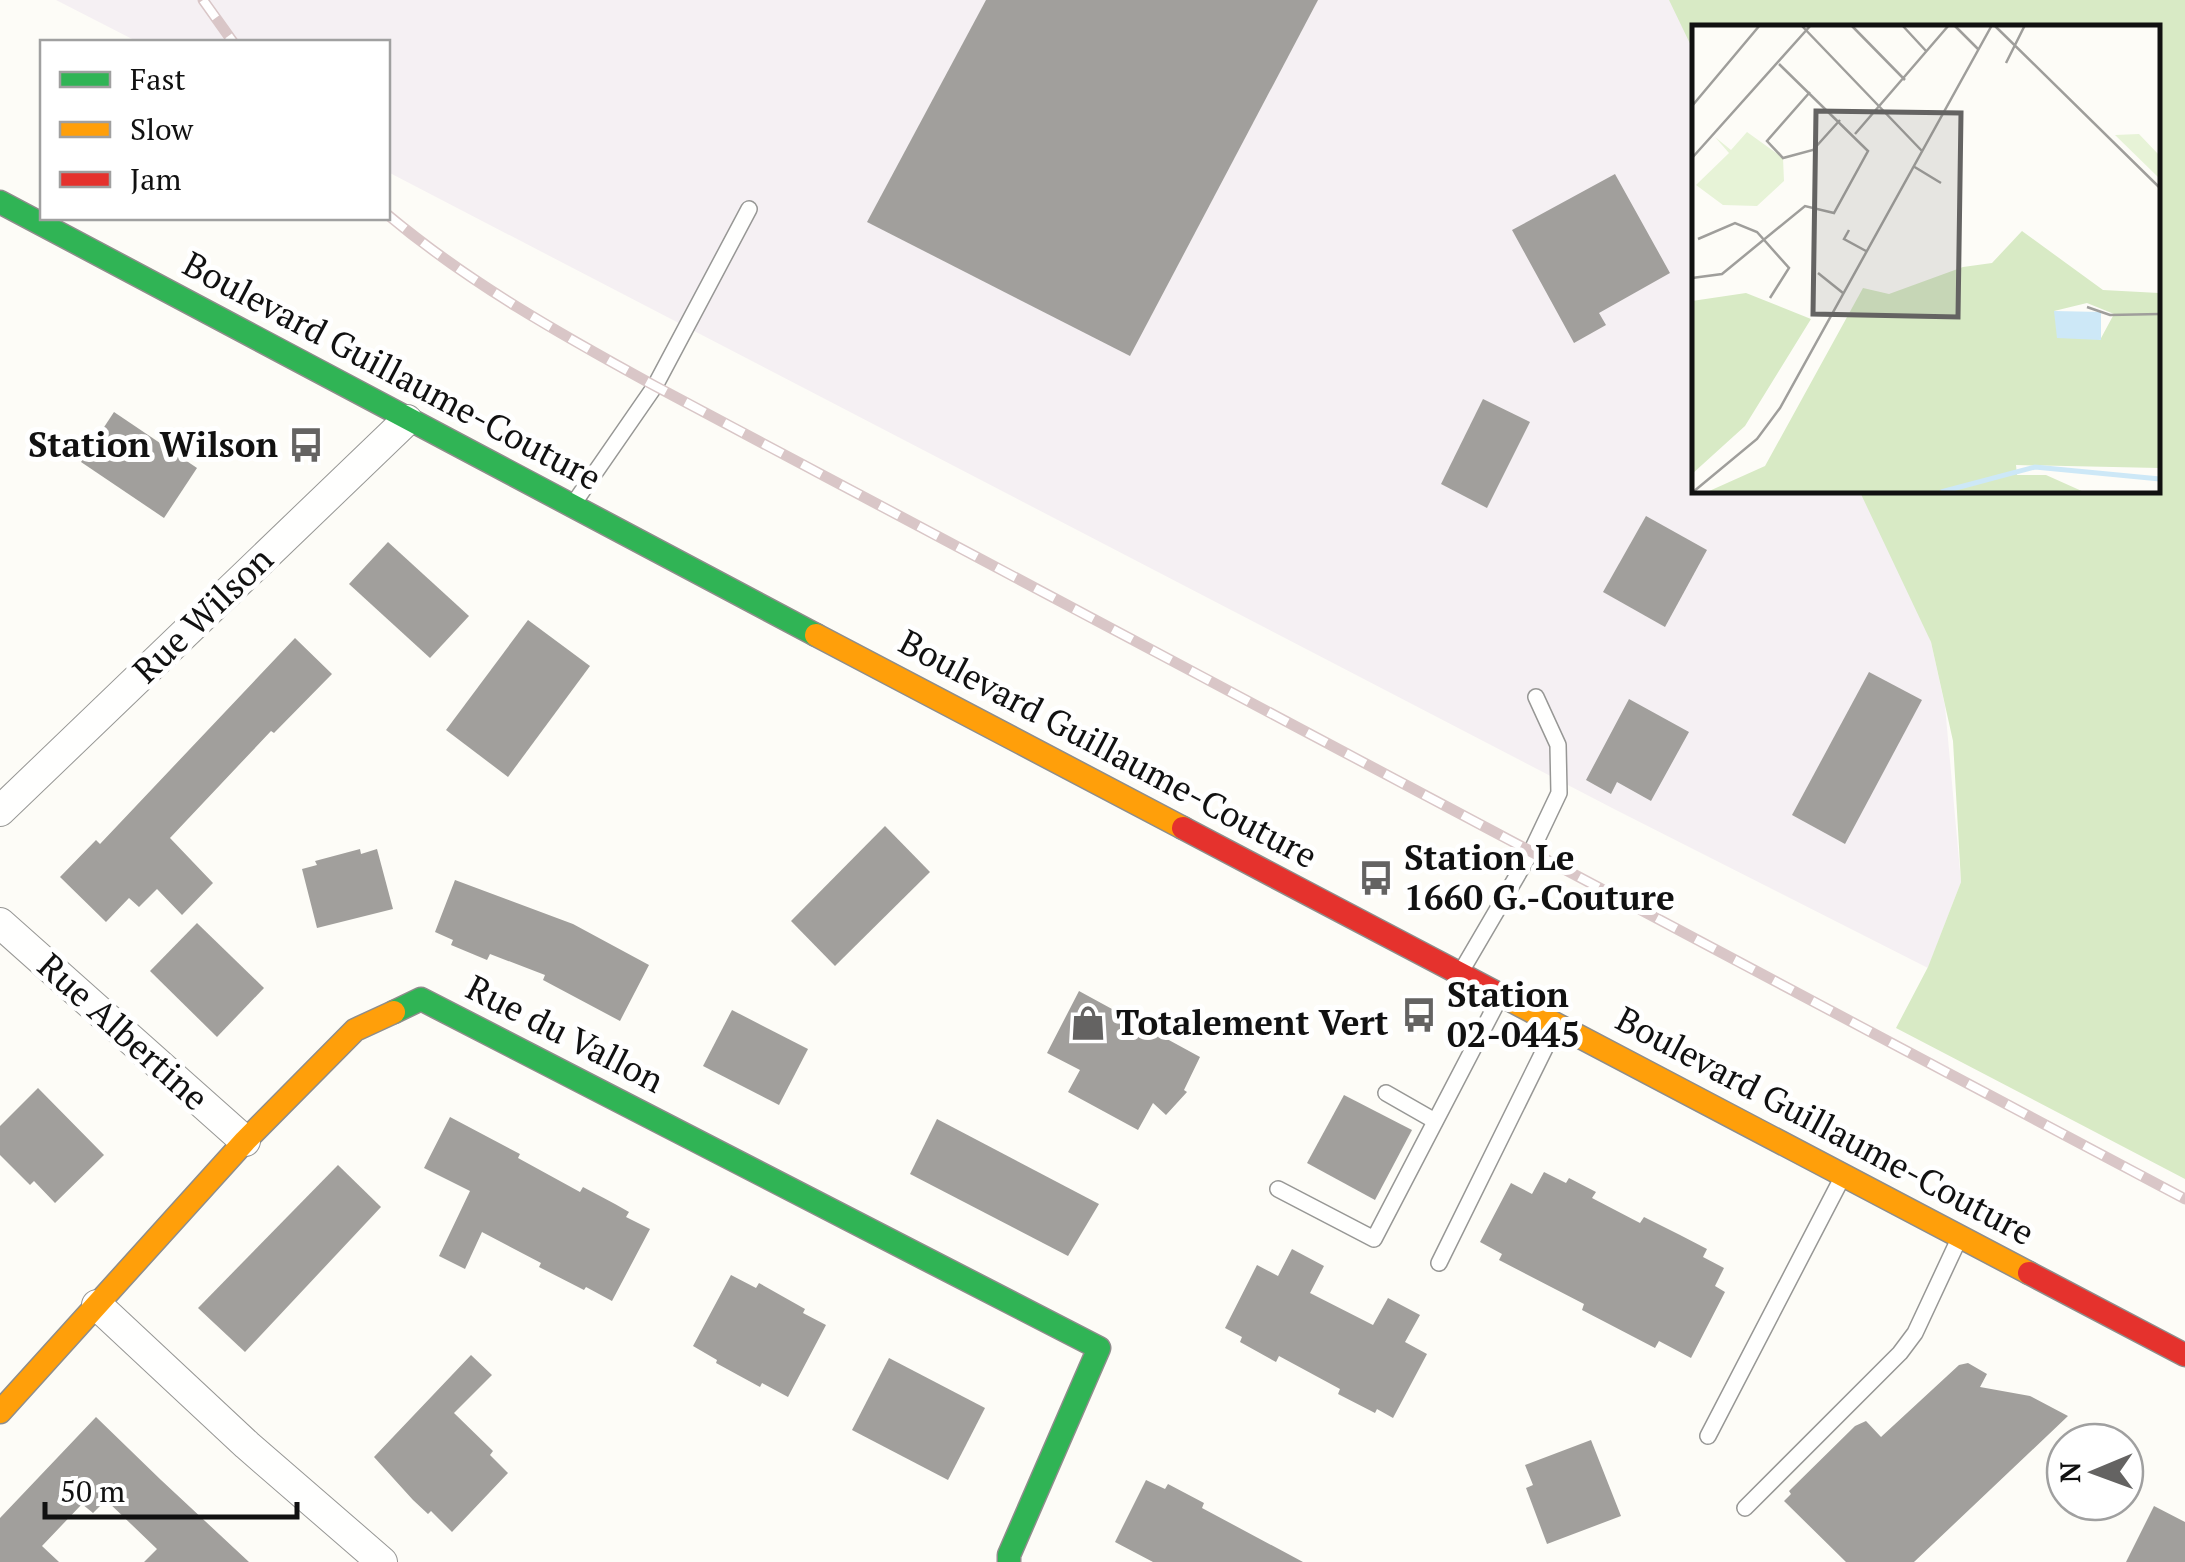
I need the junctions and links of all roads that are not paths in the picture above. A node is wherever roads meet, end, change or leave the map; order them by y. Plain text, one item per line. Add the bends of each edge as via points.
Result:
1 (0, 202) edge
2 (748, 209) dead end
3 (407, 420) junction
4 (572, 506) junction
5 (1536, 697) dead end
6 (0, 811) edge
7 (0, 923) edge
8 (1460, 974) junction
9 (1500, 995) junction
10 (1557, 1025) junction
11 (1386, 1093) dead end
12 (1436, 1121) junction
13 (246, 1141) junction
14 (1843, 1176) junction
15 (1278, 1189) dead end
16 (1960, 1237) junction
17 (1438, 1263) dead end
18 (97, 1305) junction
19 (2185, 1356) edge
20 (0, 1412) edge
21 (1708, 1436) dead end
22 (1745, 1508) dead end
23 (382, 1562) edge
24 (1009, 1562) edge

1 - 3 main road, Boulevard Guillaume-Couture
2 - 4 lane via 655,386
3 - 4 main road, Boulevard Guillaume-Couture
3 - 6 street, Rue Wilson
4 - 8 main road, Boulevard Guillaume-Couture
5 - 8 lane via 1558,745 1559,793
7 - 13 street, Rue Albertine
8 - 9 main road, Boulevard Guillaume-Couture
9 - 10 main road, Boulevard Guillaume-Couture
9 - 12 lane
10 - 14 main road, Boulevard Guillaume-Couture
10 - 17 lane
11 - 12 lane
12 - 15 lane via 1374,1239
13 - 18 main road, Rue du Vallon
13 - 24 main road, Rue du Vallon via 355,1030 421,999 1099,1348
14 - 16 main road, Boulevard Guillaume-Couture
14 - 21 lane
16 - 19 main road, Boulevard Guillaume-Couture
16 - 22 lane via 1900,1353
18 - 20 main road, Rue du Vallon
18 - 23 street

